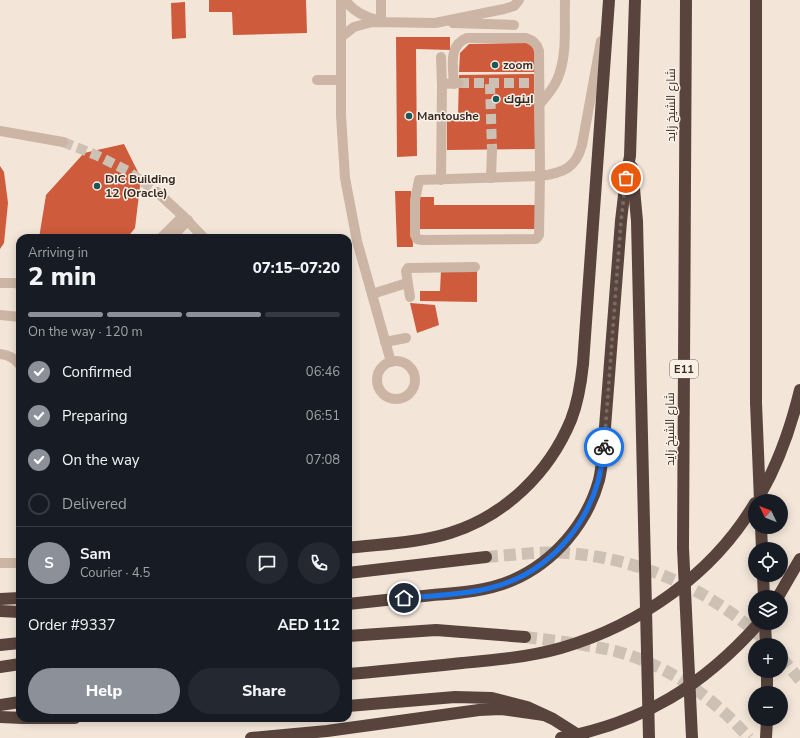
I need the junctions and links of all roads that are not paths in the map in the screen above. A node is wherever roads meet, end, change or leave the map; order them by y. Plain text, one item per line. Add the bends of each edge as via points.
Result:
1 (341, 0) edge
2 (345, 0) edge
3 (381, 0) edge
4 (520, 0) edge
5 (565, 0) edge
6 (609, 0) edge
7 (635, 0) edge
8 (686, 0) edge
9 (756, 0) edge
10 (381, 22) junction
11 (435, 23) junction
12 (514, 25) dead end
13 (341, 37) junction
14 (441, 58) dead end
15 (317, 80) dead end
16 (341, 80) junction
17 (442, 85) junction
18 (539, 105) junction
19 (0, 131) edge
20 (63, 142) tunnel mouth
21 (492, 149) tunnel mouth
22 (630, 156) junction
23 (540, 176) junction
24 (491, 178) junction
25 (441, 180) junction
26 (157, 192) tunnel mouth
27 (185, 218) junction
28 (166, 234) edge
29 (175, 234) edge
30 (200, 234) edge
31 (475, 267) dead end
32 (0, 282) edge
33 (16, 283) edge
34 (407, 283) junction
35 (372, 294) junction
36 (410, 297) dead end
37 (0, 315) edge
38 (16, 317) edge
39 (406, 338) dead end
40 (385, 342) junction
41 (0, 354) edge
42 (16, 360) edge
43 (391, 362) dead end
44 (800, 390) edge
45 (760, 494) edge
46 (760, 494) edge
47 (748, 512) edge
48 (352, 548) edge
49 (486, 557) tunnel mouth
50 (800, 559) edge
51 (16, 562) edge
52 (0, 563) edge
53 (352, 573) edge
54 (782, 590) edge
55 (16, 598) edge
56 (0, 599) edge
57 (352, 604) edge
58 (0, 612) edge
59 (16, 612) edge
60 (752, 630) edge
61 (352, 636) edge
62 (525, 637) tunnel mouth
63 (16, 643) edge
64 (0, 645) edge
65 (16, 665) edge
66 (0, 667) edge
67 (352, 674) edge
68 (16, 703) edge
69 (0, 706) edge
70 (352, 706) edge
71 (544, 715) junction
72 (0, 717) edge
73 (16, 717) edge
74 (766, 726) edge
75 (251, 738) edge
76 (561, 738) edge
77 (583, 738) edge
78 (649, 738) edge
79 (692, 738) edge
80 (766, 738) edge

1 - 13 lane
2 - 10 lane via 358,13
3 - 10 lane
4 - 11 lane via 514,6 504,9
5 - 18 lane via 562,66 549,94
6 - 23 lane via 580,153 563,171
6 - 48 highway via 583,364 577,401 563,436 531,483 486,518 433,538
7 - 22 highway
8 - 79 highway, شارع الشيخ زايد / E11 via 683,548
9 - 45 highway via 756,403
10 - 11 lane
10 - 13 lane via 363,24
11 - 12 lane
13 - 16 lane
14 - 17 lane
15 - 16 lane
16 - 35 lane via 345,178 357,241
17 - 18 lane via 456,83 454,49 462,40 526,38 532,40 538,48
17 - 25 lane
18 - 23 lane
19 - 20 lane
21 - 24 lane
22 - 57 highway via 621,221 603,453 599,480 590,506 576,530 537,568 486,589
22 - 78 highway via 637,221
23 - 24 lane
23 - 25 lane via 539,235 536,239 419,240 415,235 415,200 419,180
24 - 25 lane
26 - 27 lane
27 - 28 lane
27 - 29 lane
27 - 30 lane
31 - 34 lane via 408,268
32 - 33 lane
34 - 35 lane
34 - 36 lane
35 - 40 lane
37 - 38 lane
39 - 40 lane
40 - 43 lane
41 - 42 lane
44 - 46 highway via 783,449
47 - 67 highway via 707,563 682,586 654,606 599,634 527,656
49 - 53 highway
50 - 54 highway
51 - 52 lane
55 - 56 highway
58 - 59 highway
60 - 76 highway via 722,661 679,694 631,718
61 - 62 highway via 436,630
63 - 64 highway
65 - 66 highway
68 - 69 highway
70 - 71 highway via 473,697 510,702
71 - 75 highway via 508,710 479,710 327,731
71 - 77 highway
72 - 73 highway
74 - 80 highway

